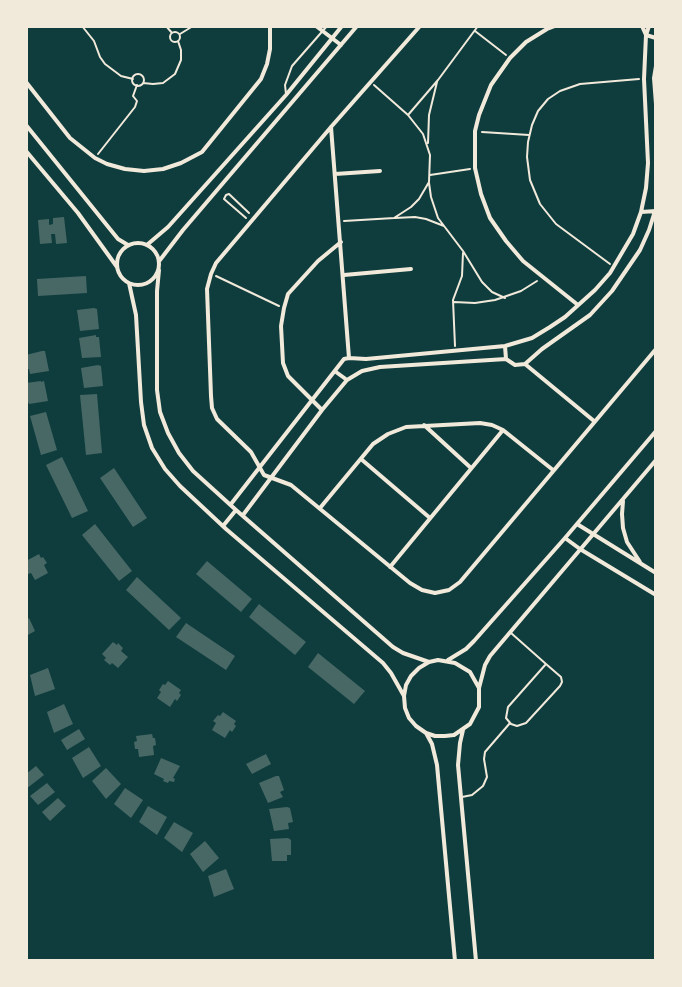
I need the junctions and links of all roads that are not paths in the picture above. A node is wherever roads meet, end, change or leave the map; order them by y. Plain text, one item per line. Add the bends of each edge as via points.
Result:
1 (270, 26) edge
2 (316, 26) edge
3 (327, 26) edge
4 (342, 26) edge
5 (357, 26) edge
6 (420, 26) edge
7 (556, 26) edge
8 (642, 26) edge
9 (649, 26) edge
10 (323, 31) junction
11 (646, 35) junction
12 (332, 38) junction
13 (656, 38) edge
14 (340, 46) junction
15 (656, 66) edge
16 (26, 82) edge
17 (286, 94) junction
18 (656, 104) edge
19 (26, 125) edge
20 (331, 128) junction
21 (26, 150) edge
22 (380, 171) dead end
23 (335, 174) junction
24 (656, 211) edge
25 (641, 212) junction
26 (341, 242) junction
27 (148, 244) junction
28 (128, 245) junction
29 (160, 260) junction
30 (117, 267) junction
31 (411, 269) dead end
32 (159, 270) junction
33 (344, 275) junction
34 (129, 283) junction
35 (578, 305) junction
36 (505, 346) junction
37 (656, 349) edge
38 (350, 358) junction
39 (506, 359) junction
40 (525, 364) junction
41 (336, 372) junction
42 (347, 380) junction
43 (312, 402) junction
44 (322, 410) junction
45 (594, 421) junction
46 (424, 425) junction
47 (503, 430) junction
48 (656, 431) edge
49 (360, 459) junction
50 (656, 460) edge
51 (259, 468) junction
52 (471, 468) junction
53 (553, 470) junction
54 (272, 478) junction
55 (623, 499) junction
56 (231, 504) junction
57 (320, 508) junction
58 (236, 510) junction
59 (243, 515) junction
60 (430, 518) junction
61 (577, 524) junction
62 (224, 526) junction
63 (593, 534) junction
64 (565, 538) junction
65 (580, 549) junction
66 (643, 566) junction
67 (390, 567) junction
68 (656, 573) edge
69 (656, 595) edge
70 (509, 632) junction
71 (447, 660) junction
72 (428, 662) junction
73 (546, 664) junction
74 (479, 688) junction
75 (404, 696) junction
76 (510, 723) junction
77 (463, 730) junction
78 (426, 733) junction
79 (461, 798) junction
80 (455, 961) edge
81 (476, 961) edge

1 - 16 street via 270,49 262,79 202,152 181,164 163,169 125,169 95,158 70,138
2 - 10 street
3 - 10 lane
4 - 12 street
5 - 14 street
6 - 20 street
7 - 35 street via 526,42 491,84 478,115 475,168 490,218 506,241 523,261
8 - 11 street
9 - 11 street
10 - 12 street
10 - 17 lane via 292,66 285,85
11 - 13 street
11 - 25 street via 644,79 648,163
12 - 14 street
12 - 17 street
14 - 29 street
15 - 18 street
17 - 27 street via 168,227
19 - 28 street via 118,239
20 - 23 street
20 - 51 street via 216,263 207,289 212,408 217,419 254,456
21 - 30 street
22 - 23 street
23 - 26 street
24 - 25 street
24 - 40 street via 640,250 612,292 590,315
25 - 35 street via 633,234 614,267
26 - 33 street
26 - 43 street via 318,261 288,294 284,308 281,326 283,363 288,376
27 - 28 street
27 - 29 street
28 - 30 street via 118,257
29 - 32 street
30 - 34 street
31 - 33 street
32 - 34 street via 144,284
32 - 56 street via 156,390 160,412 179,453 193,471
33 - 38 street
34 - 62 street via 136,315 144,425 152,448 180,486
35 - 36 street via 532,338
36 - 38 street via 366,360
36 - 39 street
37 - 45 street
38 - 41 street via 342,362
39 - 40 street via 515,365
39 - 42 street via 380,366
40 - 45 street
41 - 42 street
41 - 43 street
42 - 44 street
43 - 44 street
43 - 51 street
44 - 54 street
45 - 53 street
46 - 47 street via 480,423
46 - 49 street via 388,434 373,444
46 - 52 street
47 - 52 street
47 - 53 street
48 - 61 street
49 - 57 street
49 - 60 street
50 - 55 street
51 - 54 street
51 - 56 street
52 - 60 street
53 - 67 street via 460,582 449,590 436,593 422,590
54 - 57 street via 291,485
54 - 59 street
55 - 63 street
55 - 66 street via 623,528 627,542
56 - 58 street
57 - 67 street
58 - 59 street
58 - 62 street
59 - 72 street via 393,647
60 - 67 street
61 - 63 street
61 - 64 street
62 - 75 street via 382,663
63 - 65 street
63 - 66 street
64 - 65 street
64 - 71 street via 474,641
65 - 69 street
65 - 70 street
66 - 68 street
70 - 73 lane
70 - 74 street via 490,656
71 - 72 street
71 - 74 street via 463,666
72 - 75 street via 411,676
73 - 76 lane via 508,707 506,714
73 - 76 lane via 560,677 562,684 526,723 517,726
74 - 77 street via 476,716
75 - 78 street via 409,718
76 - 79 lane via 486,752 487,772 483,786 472,795
77 - 78 street via 445,736
77 - 79 street via 458,754
78 - 80 street via 437,765
79 - 81 street

